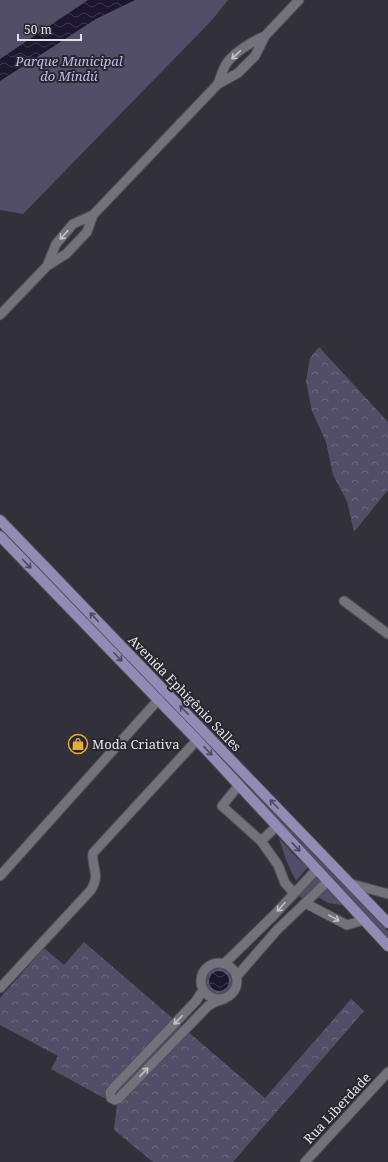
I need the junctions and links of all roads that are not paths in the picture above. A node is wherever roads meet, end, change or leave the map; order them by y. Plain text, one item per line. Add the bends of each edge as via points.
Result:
1 (299, 0) edge
2 (265, 36) junction
3 (218, 84) junction
4 (93, 215) junction
5 (47, 266) junction
6 (0, 315) edge
7 (0, 520) edge
8 (0, 536) edge
9 (344, 601) dead end
10 (388, 634) edge
11 (159, 699) junction
12 (197, 740) junction
13 (240, 785) junction
14 (277, 826) junction
15 (261, 841) junction
16 (317, 869) junction
17 (0, 876) edge
18 (328, 881) junction
19 (352, 884) junction
20 (294, 892) junction
21 (388, 894) edge
22 (305, 903) junction
23 (364, 920) junction
24 (388, 924) edge
25 (388, 946) edge
26 (224, 964) junction
27 (237, 976) junction
28 (0, 988) edge
29 (203, 990) junction
30 (224, 999) junction
31 (388, 1072) edge
32 (305, 1162) edge

1 - 2 street
2 - 3 street via 255,56 238,74
2 -> 3 street via 247,44 228,62
3 - 4 street
4 - 5 street via 86,232 66,254
4 -> 5 street via 73,224 56,244
5 - 6 street
19 -> 7 main road, Avenida Ephigênio Salles
8 -> 11 main road, Avenida Ephigênio Salles
9 - 10 street
11 - 12 main road, Avenida Ephigênio Salles
11 - 17 street
12 -> 13 main road, Avenida Ephigênio Salles
12 - 28 street, Avenida Ephigênio Salles via 93,854 96,877 90,890
13 - 14 main road, Avenida Ephigênio Salles
13 - 15 street via 222,806
14 - 15 street
14 -> 16 main road, Avenida Ephigênio Salles
15 - 20 street via 278,865 285,883
16 - 18 main road, Avenida Ephigênio Salles
16 - 20 street
18 - 22 street
18 - 23 main road, Avenida Ephigênio Salles
19 - 21 street
19 - 24 main road, Avenida Ephigênio Salles
20 -> 26 street
22 -> 23 street via 347,925
22 - 27 street via 276,930
23 - 25 main road, Avenida Ephigênio Salles
26 - 27 street via 232,968
26 - 29 street via 213,964 204,970 200,980
27 - 30 street via 237,988
29 - 30 street via 212,998
29 -> 30 street via 196,1001 110,1092 111,1098 118,1099 208,1006
31 - 32 street, Rua Liberdade

